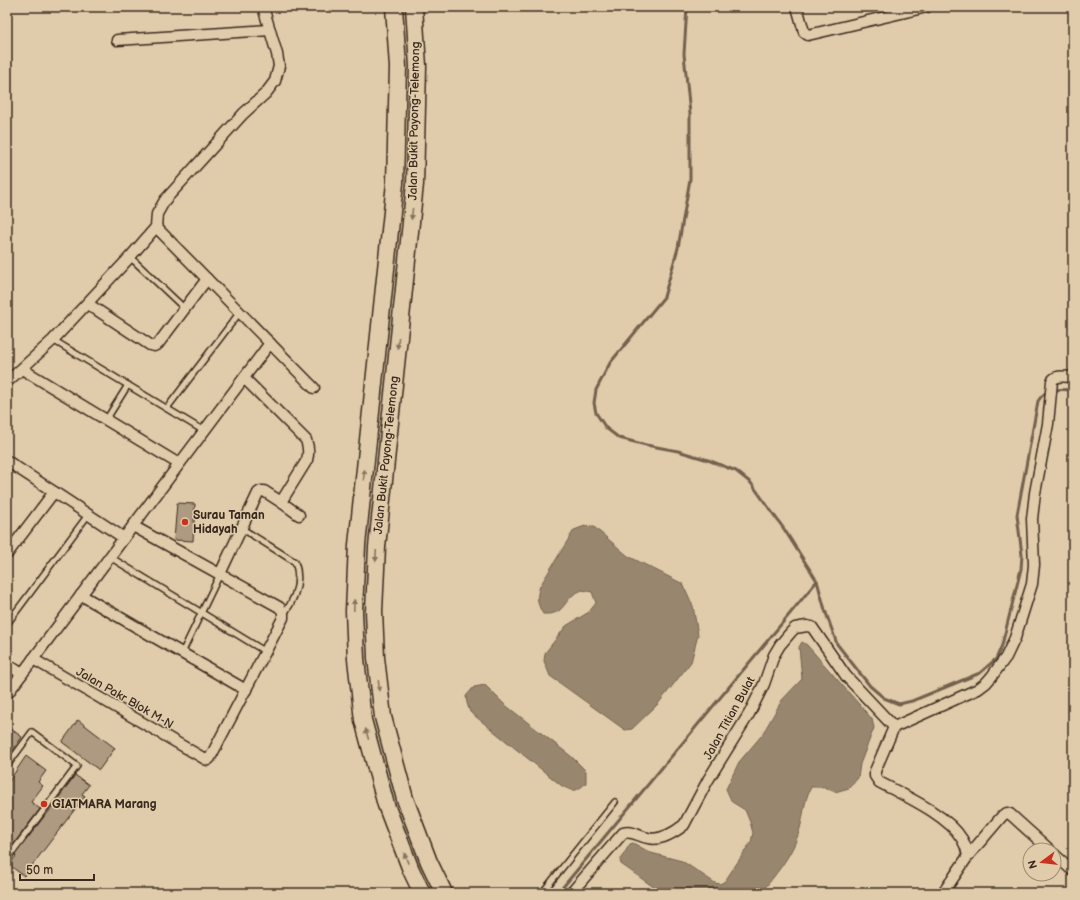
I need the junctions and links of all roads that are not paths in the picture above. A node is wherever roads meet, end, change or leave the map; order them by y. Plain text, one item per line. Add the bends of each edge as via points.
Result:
1 (263, 7) edge
2 (394, 7) edge
3 (414, 7) edge
4 (797, 7) edge
5 (927, 7) edge
6 (270, 30) junction
7 (116, 40) dead end
8 (156, 227) junction
9 (130, 257) junction
10 (207, 279) junction
11 (88, 304) junction
12 (184, 308) junction
13 (240, 312) junction
14 (53, 340) junction
15 (270, 343) junction
16 (22, 369) junction
17 (1073, 377) edge
18 (244, 378) junction
19 (7, 382) edge
20 (128, 385) junction
21 (314, 388) dead end
22 (166, 408) junction
23 (106, 420) junction
24 (204, 431) junction
25 (7, 461) edge
26 (180, 464) junction
27 (54, 492) junction
28 (281, 502) junction
29 (88, 515) junction
30 (299, 515) dead end
31 (133, 526) junction
32 (241, 528) junction
33 (124, 538) junction
34 (7, 554) edge
35 (110, 557) junction
36 (220, 574) junction
37 (81, 595) junction
38 (281, 611) junction
39 (201, 613) junction
40 (7, 624) edge
41 (266, 652) junction
42 (182, 653) junction
43 (33, 659) junction
44 (7, 664) edge
45 (22, 674) junction
46 (246, 690) junction
47 (7, 694) edge
48 (894, 727) junction
49 (7, 761) edge
50 (615, 802) dead end
51 (1041, 842) edge
52 (968, 856) junction
53 (7, 858) edge
54 (1062, 861) edge
55 (1073, 871) edge
56 (422, 893) edge
57 (444, 893) edge
58 (542, 893) edge
59 (571, 893) edge
60 (943, 893) edge

1 - 6 street
56 -> 2 highway, Jalan Bukit Payong-Telemong via 386,805 363,720 354,618 357,545 396,183 398,67
3 -> 57 highway, Jalan Bukit Payong-Telemong via 418,66 415,184 377,547 374,611 383,717 404,799
4 - 5 street via 804,32 808,35
6 - 7 street
6 - 8 street via 279,66 275,81 266,94 244,114 165,200 157,214
8 - 9 street
8 - 10 street
9 - 11 street
9 - 12 lane
10 - 12 street
10 - 13 street
11 - 12 street via 154,346
11 - 14 street
13 - 15 street
13 - 22 lane
14 - 16 street
14 - 20 lane
15 - 18 street
15 - 21 street
16 - 19 street
16 - 23 street
17 - 48 street via 1058,376 1052,381 1048,424 1032,519 1032,584 1015,638 1006,657 986,683 978,689
18 - 24 street
18 - 28 street via 309,446 307,460
20 - 22 lane
20 - 23 lane
22 - 24 lane
23 - 26 street
24 - 26 street
25 - 27 street
26 - 31 street
27 - 29 street
27 - 34 street
28 - 30 street
28 - 32 street via 264,491 259,492
29 - 33 street
29 - 40 lane
31 - 33 street
31 - 36 street
32 - 36 street
32 - 38 lane via 295,562 298,568 297,588 292,602
33 - 35 street
35 - 37 street
35 - 39 lane
36 - 38 street
36 - 39 lane
37 - 42 street
37 - 43 street
38 - 41 street via 283,618
39 - 41 lane
39 - 42 lane
41 - 46 street
42 - 46 street
43 - 45 street
43 - 46 street, Jalan Pakr Blok M-N via 208,760
44 - 45 street
45 - 47 street
48 - 52 street via 875,771 876,780 945,821 962,839
48 - 59 street, Jalan Titian Bulat via 846,676 812,627 798,626 790,632 774,655 750,714 708,780 684,825 671,833 654,838 646,838 632,832 623,833
49 - 53 lane via 9,763 32,732 77,766
50 - 58 lane
51 - 52 street via 1007,813
52 - 60 street
54 - 55 street

